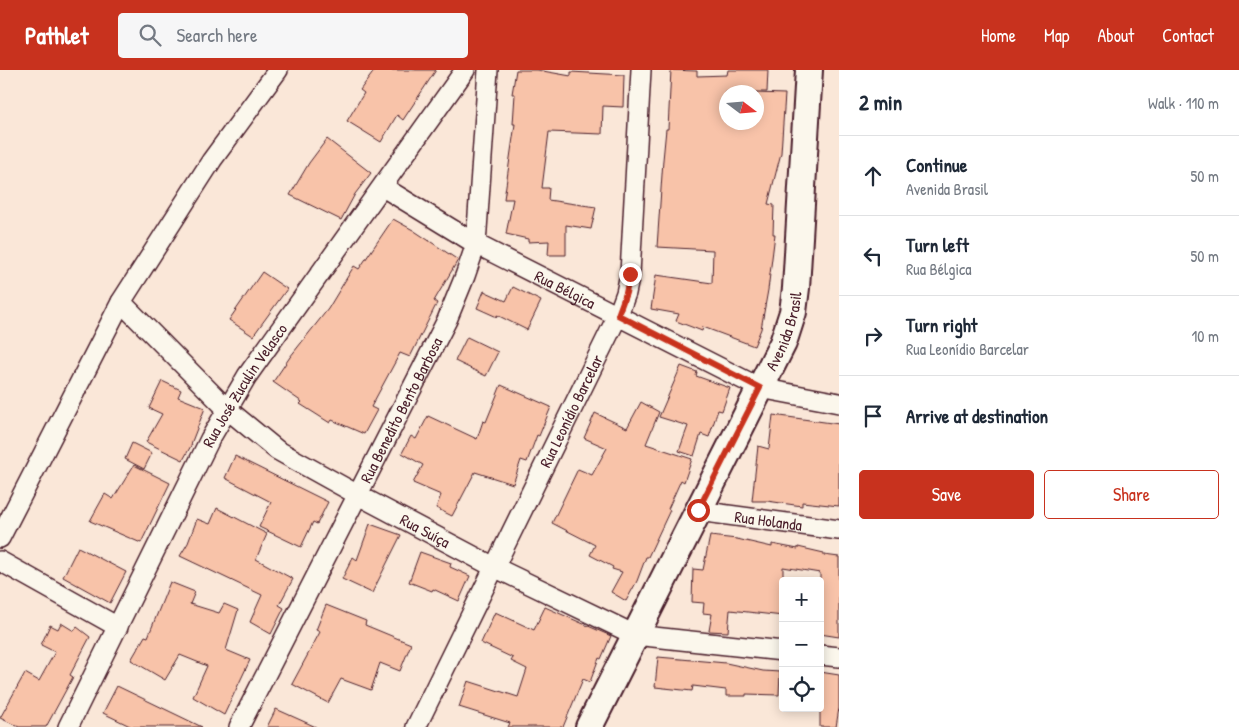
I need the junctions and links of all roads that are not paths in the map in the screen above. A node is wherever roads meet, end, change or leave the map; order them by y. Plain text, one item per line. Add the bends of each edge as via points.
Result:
1 (278, 70) edge
2 (465, 70) edge
3 (488, 70) edge
4 (641, 70) edge
5 (809, 70) edge
6 (383, 187) junction
7 (476, 244) junction
8 (121, 302) junction
9 (618, 315) junction
10 (760, 388) junction
11 (839, 403) edge
12 (227, 408) junction
13 (358, 495) junction
14 (698, 510) junction
15 (839, 530) edge
16 (0, 538) edge
17 (0, 561) edge
18 (494, 567) junction
19 (118, 627) junction
20 (635, 636) junction
21 (779, 651) edge
22 (824, 655) edge
23 (839, 657) edge
24 (68, 727) edge
25 (239, 727) edge
26 (416, 727) edge
27 (589, 727) edge

1 - 8 street via 212,160
2 - 6 street, Rua José Zuculin Velasco
3 - 7 street, Rua Benedito Bento Barbosa
4 - 9 street, Rua Leonídio Barcelar via 630,274
5 - 10 street, Avenida Brasil via 793,312
6 - 7 street, Rua Bélgica
6 - 12 street, Rua José Zuculin Velasco
7 - 9 street, Rua Bélgica
7 - 13 street, Rua Benedito Bento Barbosa via 447,320
8 - 12 street, Rua Suíça
8 - 16 street
9 - 10 street, Rua Bélgica
9 - 18 street, Rua Leonídio Barcelar
10 - 11 street, Rua Bélgica
10 - 14 street, Avenida Brasil
12 - 13 street, Rua Suíça via 277,450
12 - 19 street, Rua José Zuculin Velasco
13 - 18 street, Rua Suíça
13 - 25 street, Rua Benedito Bento Barbosa
14 - 15 street, Rua Holanda
14 - 20 street, Avenida Brasil
17 - 19 street
18 - 20 street, Rua Suíça
18 - 26 street, Rua Leonídio Barcelar
19 - 24 street, Rua José Zuculin Velasco
20 - 21 street, Rua Suíça
20 - 27 street, Avenida Brasil
22 - 23 street

